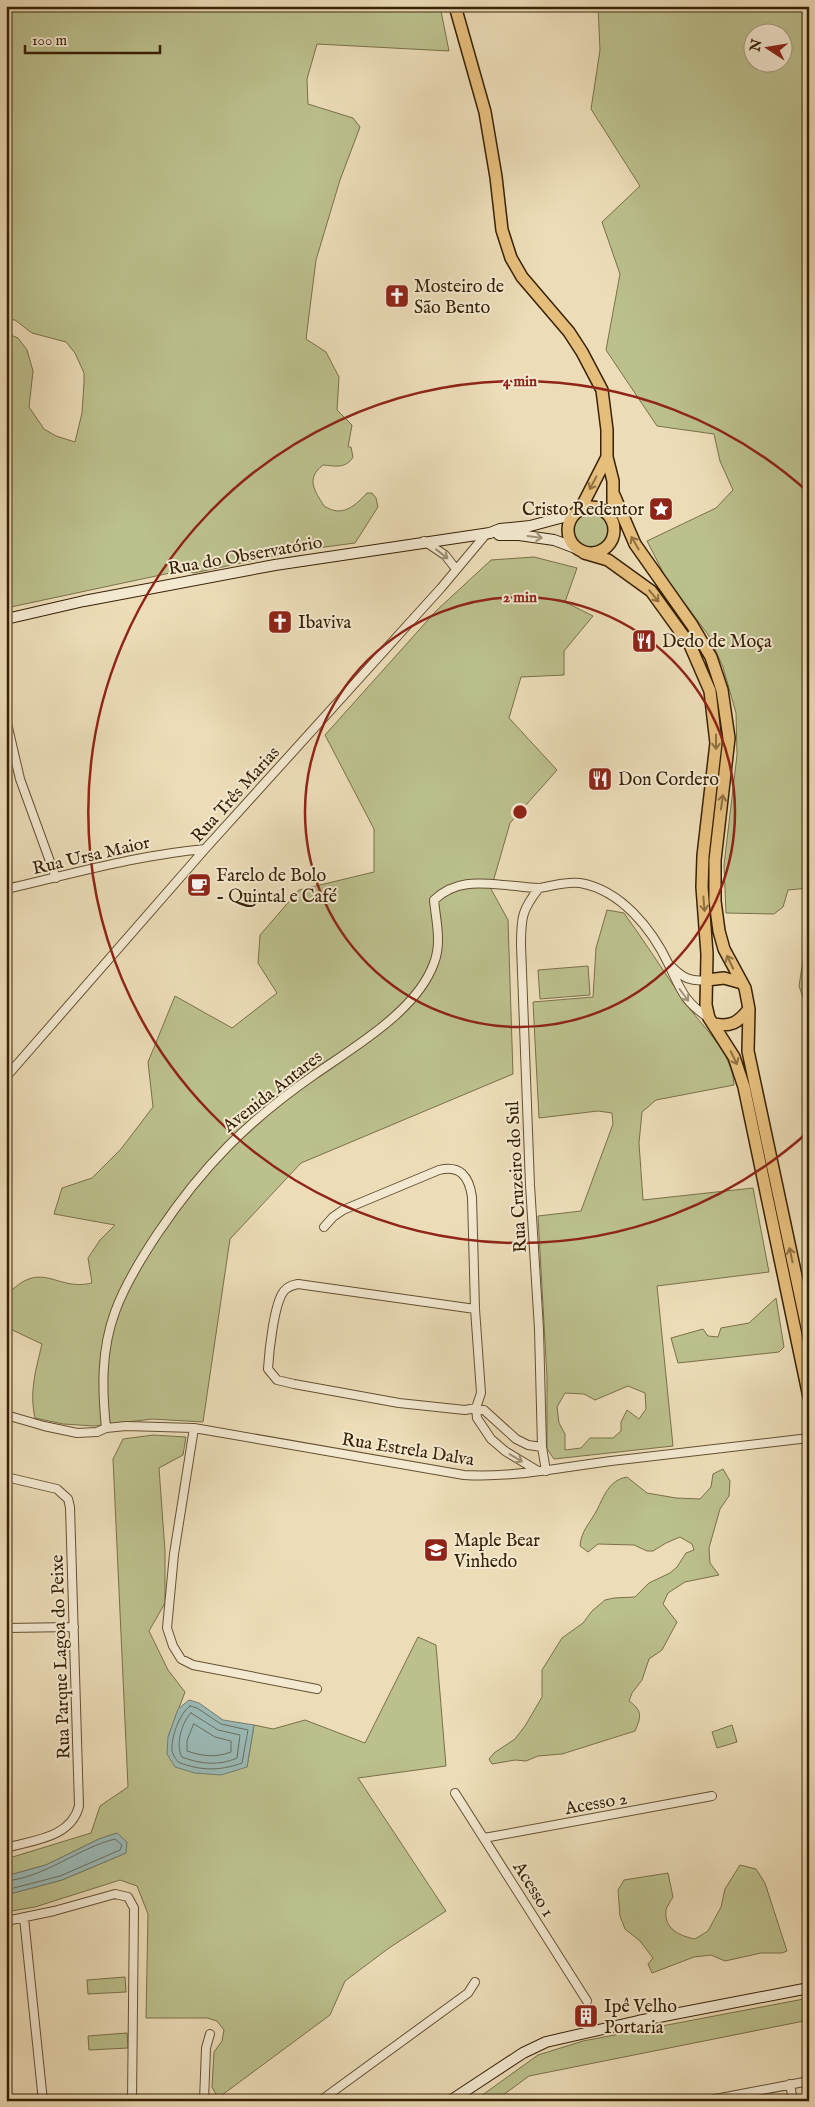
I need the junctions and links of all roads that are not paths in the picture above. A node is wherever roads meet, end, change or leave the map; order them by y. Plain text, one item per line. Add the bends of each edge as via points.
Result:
1 (455, 6) edge
2 (607, 457) junction
3 (578, 512) junction
4 (616, 521) junction
5 (489, 533) junction
6 (424, 542) junction
7 (581, 551) junction
8 (652, 568) junction
9 (456, 569) junction
10 (639, 582) junction
11 (6, 619) edge
12 (6, 719) edge
13 (205, 849) junction
14 (183, 851) junction
15 (197, 859) junction
16 (56, 878) junction
17 (539, 888) junction
18 (6, 889) edge
19 (669, 964) junction
20 (707, 980) junction
21 (742, 982) junction
22 (749, 1009) junction
23 (711, 1021) junction
24 (6, 1077) edge
25 (324, 1227) dead end
26 (475, 1310) junction
27 (809, 1337) edge
28 (809, 1397) edge
29 (476, 1408) junction
30 (6, 1415) edge
31 (106, 1428) junction
32 (194, 1428) junction
33 (809, 1438) edge
34 (542, 1447) junction
35 (542, 1471) junction
36 (6, 1477) edge
37 (74, 1627) junction
38 (6, 1628) edge
39 (317, 1689) dead end
40 (455, 1793) dead end
41 (712, 1796) dead end
42 (484, 1838) junction
43 (6, 1848) edge
44 (24, 1918) junction
45 (6, 1921) edge
46 (475, 1982) dead end
47 (809, 1988) edge
48 (587, 2001) dead end
49 (210, 2034) dead end
50 (809, 2081) edge
51 (790, 2084) junction
52 (465, 2092) junction
53 (43, 2101) edge
54 (132, 2101) edge
55 (204, 2101) edge
56 (320, 2101) edge
57 (450, 2101) edge
58 (455, 2101) edge
59 (705, 2101) edge
60 (793, 2101) edge

1 - 2 main road via 485,112 502,230 511,258 522,277 569,332 594,372 602,390
2 -> 3 main road
2 - 4 main road
3 - 4 main road via 587,508 600,509
3 - 5 street, Rua do Observatório via 530,526
3 - 7 main road via 571,519 568,532 573,545
4 - 7 main road via 613,539 604,549
8 -> 4 main road
5 - 6 street, Rua do Observatório
5 -> 7 street, Rua do Observatório via 554,540
5 - 9 street, Rua Três Marias
6 -> 9 street via 445,555
6 - 11 street, Rua do Observatório via 275,565
7 - 10 main road via 608,560
8 - 10 main road
21 -> 8 main road via 724,950 715,901 716,852 729,738 722,690 711,657
9 - 13 street, Rua Três Marias
10 -> 20 main road via 650,591 690,645 710,691 716,743 703,856
12 - 16 street via 20,779
13 - 14 street, Rua Ursa Maior
13 - 15 street, Rua Três Marias
14 - 15 street
14 - 16 street, Rua Ursa Maior
15 - 24 street, Rua Três Marias
16 - 18 street, Rua Ursa Maior
17 - 19 street via 561,882 579,883 597,887 617,898 652,935
17 - 31 street, Avenida Antares via 476,882 444,890 434,900 439,948 434,965 407,1005 388,1023 247,1126 182,1197 142,1256 115,1312 107,1340 102,1385
17 - 34 street, Rua Cruzeiro do Sul via 521,920
19 - 20 street via 687,979
19 -> 23 street via 677,986
20 - 21 main road via 724,978
20 - 23 main road via 706,1006
21 - 22 main road
22 - 23 main road via 734,1024 727,1026
27 -> 22 main road via 748,1051
23 -> 28 main road via 734,1057 744,1087
25 - 26 street via 343,1210 449,1167 457,1170 468,1179 470,1187
26 - 29 street via 481,1393
26 - 29 street via 298,1284 290,1286 282,1293 277,1306 268,1369 277,1380 294,1384 407,1404 465,1410
29 - 34 street via 484,1410 516,1438 528,1445
29 -> 35 street via 477,1418 491,1438 505,1451
30 - 31 street, Rua Estrela Dalva via 77,1433
31 - 32 street, Rua Estrela Dalva
32 - 35 street, Rua Estrela Dalva via 464,1475
32 - 39 street via 173,1563 167,1628 172,1646 181,1659 193,1665
33 - 35 street, Rua Estrela Dalva
34 - 35 street, Rua Cruzeiro do Sul
36 - 37 street, Rua Parque Lagoa do Peixe via 57,1489 68,1499
37 - 38 street
37 - 43 street, Rua Parque Lagoa do Peixe via 79,1806 74,1821 57,1834
40 - 42 street, Acesso 1
41 - 42 street, Acesso 2
42 - 48 street, Acesso 1
44 - 45 street
44 - 53 street
44 - 54 street via 107,1895 128,1897 134,1908
46 - 56 street via 468,1993
47 - 52 street via 546,2042 523,2053
49 - 55 street via 206,2048
50 - 51 street
51 - 59 street
51 - 60 street
52 - 57 street
52 - 58 street

